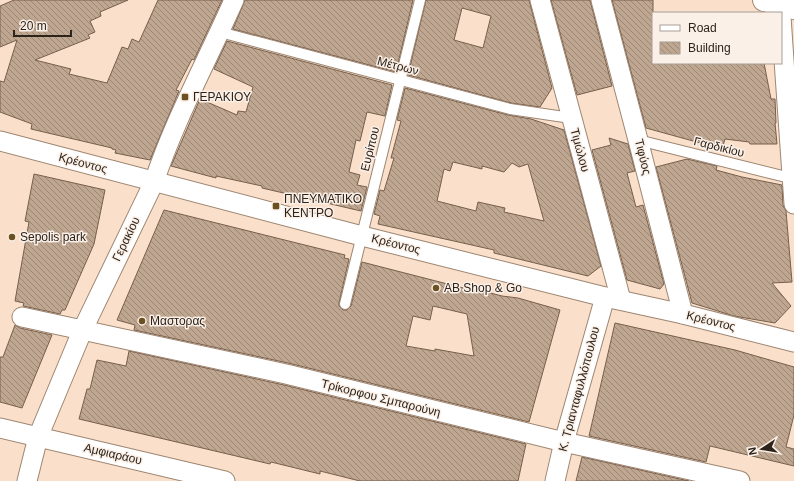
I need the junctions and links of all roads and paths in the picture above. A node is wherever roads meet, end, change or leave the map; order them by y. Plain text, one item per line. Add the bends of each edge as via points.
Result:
1 (234, 0) edge
2 (420, 0) edge
3 (540, 0) edge
4 (601, 0) edge
5 (220, 32) junction
6 (782, 33) edge
7 (400, 80) junction
8 (571, 118) junction
9 (638, 140) junction
10 (0, 141) edge
11 (793, 179) edge
12 (154, 182) junction
13 (794, 204) edge
14 (362, 236) junction
15 (613, 299) junction
16 (345, 304) dead end
17 (683, 314) junction
18 (22, 317) dead end
19 (83, 329) junction
20 (794, 342) edge
21 (0, 428) edge
22 (38, 437) junction
23 (564, 442) junction
24 (26, 481) edge
25 (226, 481) edge
26 (555, 481) edge
27 (740, 481) edge

1 - 5 street, Γερακίου
2 - 7 lane, Ευρίπου
3 - 8 street, Τιμώλου
4 - 9 street, Τιφύος
5 - 7 lane, Μέτρων
5 - 12 street, Γερακίου via 188,98
6 - 11 street
7 - 8 lane, Μέτρων via 510,109
7 - 14 lane, Ευρίπου
8 - 15 street, Τιμώλου
9 - 11 lane, Γαρδικίου
9 - 17 street, Τιφύος
10 - 12 street, Κρέοντος
11 - 13 street
12 - 14 street, Κρέοντος
12 - 19 street, Γερακίου
14 - 15 street, Κρέοντος
14 - 16 lane, Ευρίπου
15 - 17 street, Κρέοντος
15 - 23 street, Κ. Τριανταφυλλόπουλου
17 - 20 street, Κρέοντος
18 - 19 street, Τρίκορφου Σμπαρούνη
19 - 22 street, Γερακίου
19 - 23 street, Τρίκορφου Σμπαρούνη via 286,374
21 - 22 street, Αμφιαράου
22 - 24 street, Γερακίου
22 - 25 street, Αμφιαράου
23 - 26 street, Κ. Τριανταφυλλόπουλου
23 - 27 street, Τρίκορφου Σμπαρούνη

